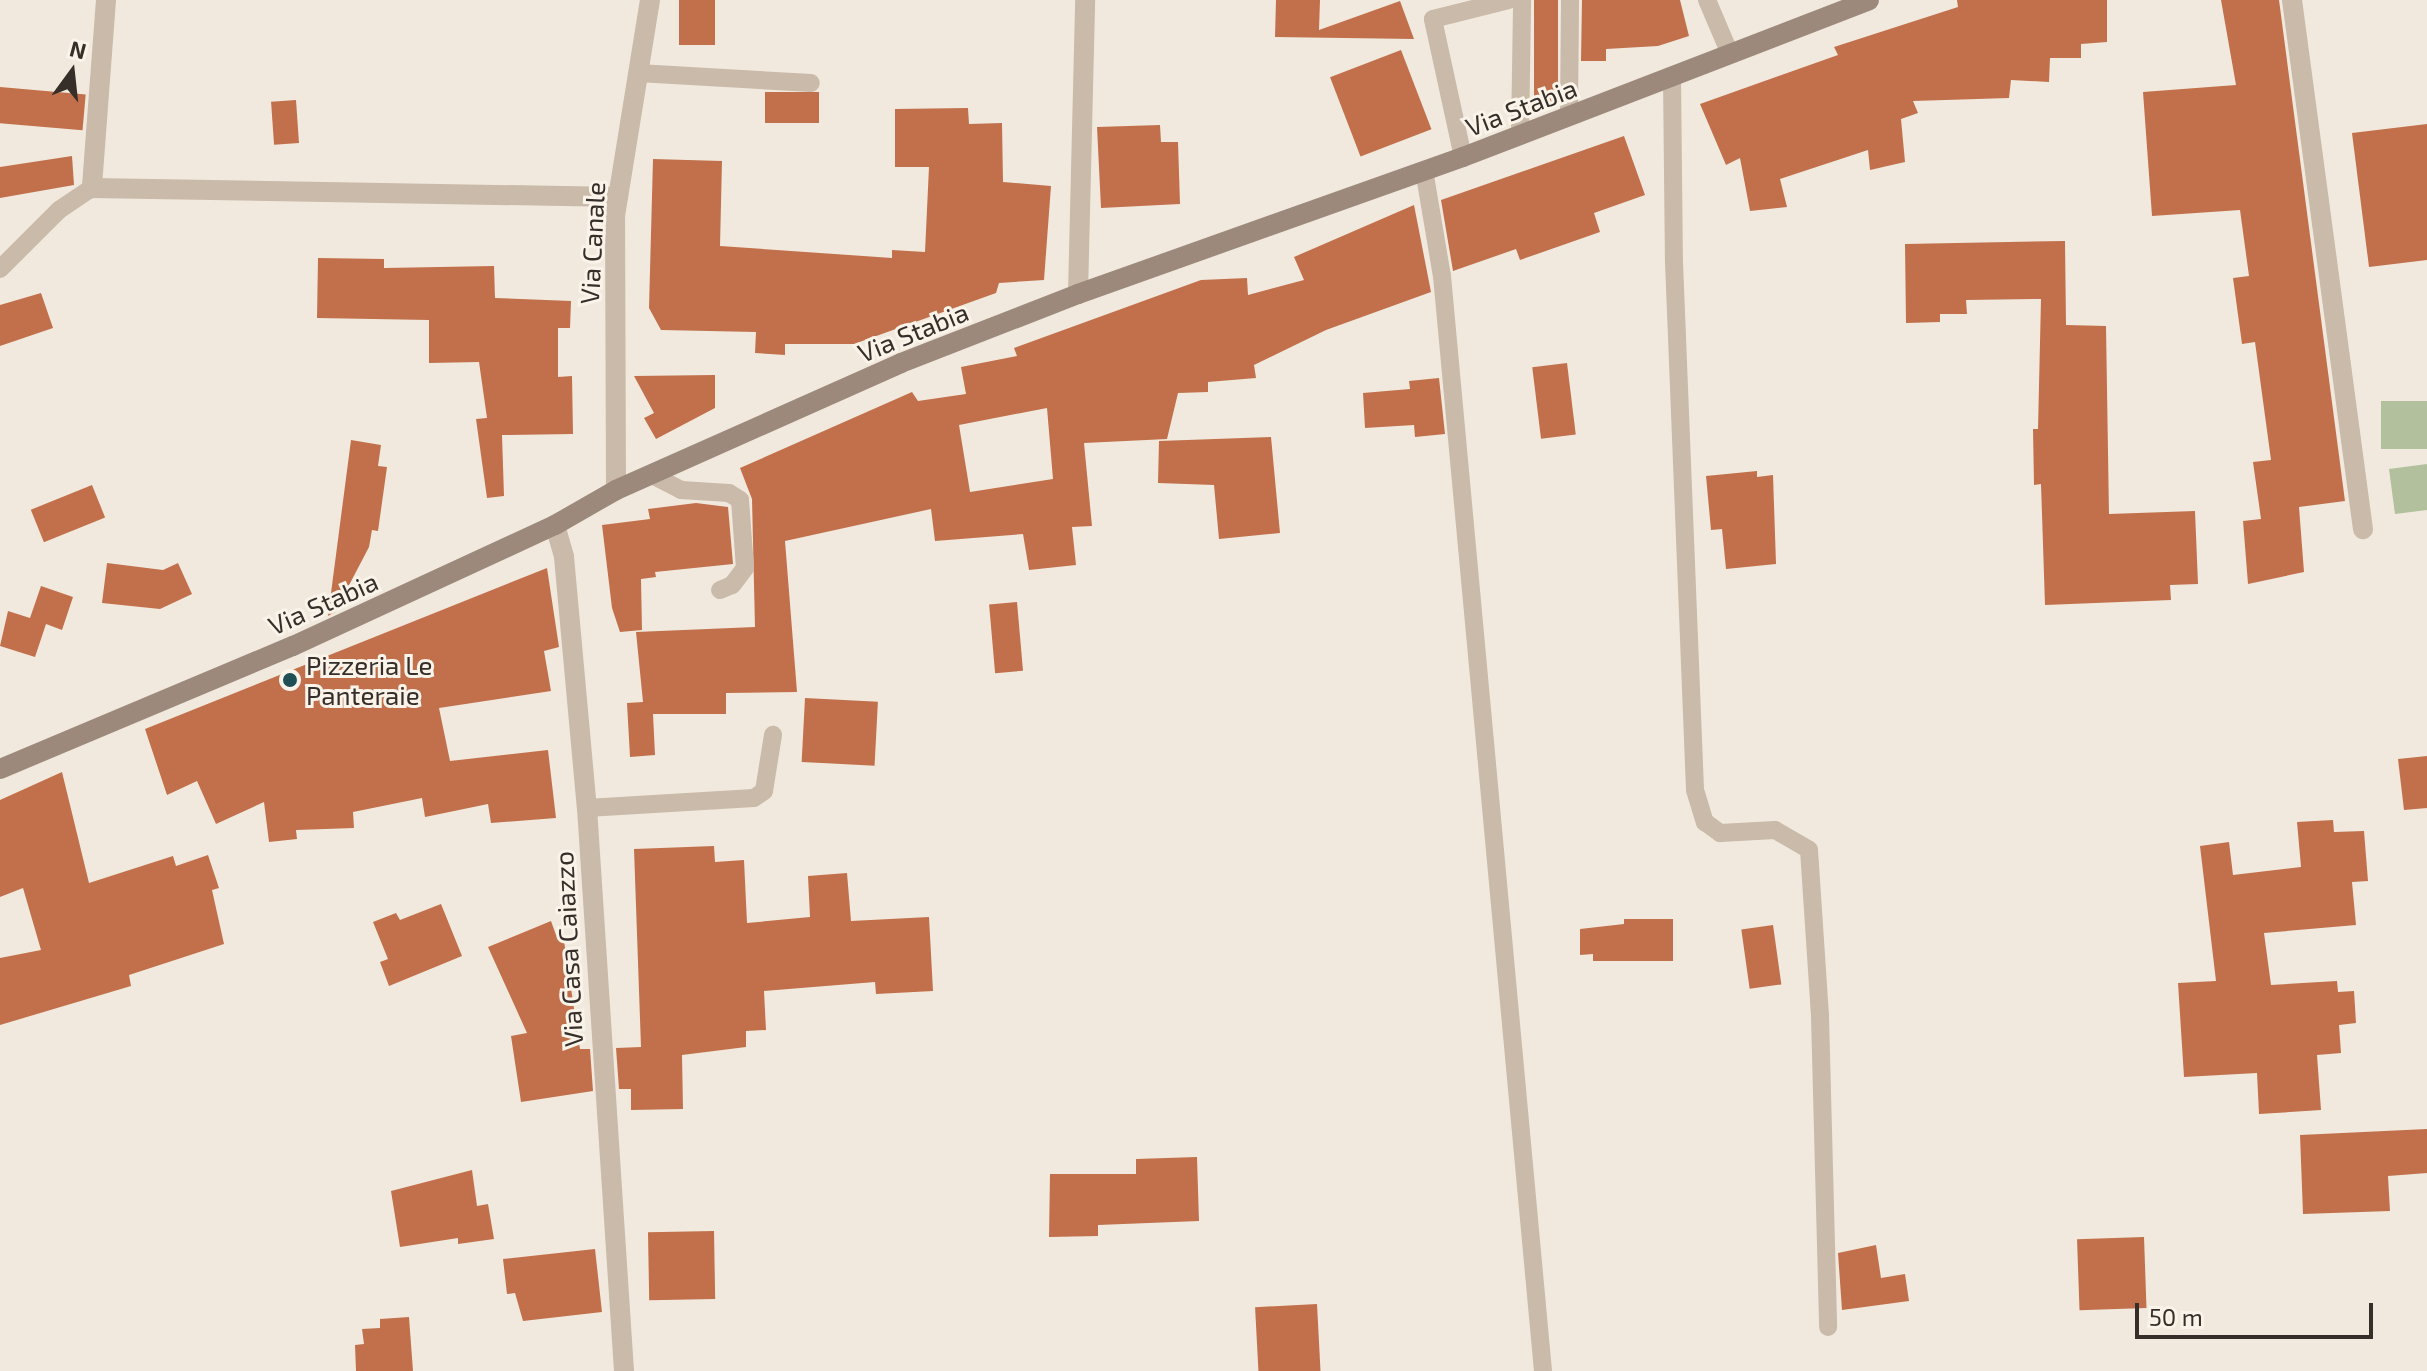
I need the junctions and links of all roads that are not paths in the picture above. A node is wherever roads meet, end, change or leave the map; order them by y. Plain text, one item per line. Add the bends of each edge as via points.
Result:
1 (106, 0) edge
2 (650, 0) edge
3 (1085, 0) edge
4 (1509, 0) edge
5 (1522, 0) edge
6 (1570, 0) edge
7 (1707, 0) edge
8 (1869, 0) edge
9 (2292, 0) edge
10 (1730, 54) junction
11 (638, 73) junction
12 (1672, 76) junction
13 (811, 83) dead end
14 (1569, 116) junction
15 (1520, 134) junction
16 (1463, 157) junction
17 (1424, 170) junction
18 (92, 188) junction
19 (618, 197) junction
20 (0, 269) edge
21 (1078, 294) junction
22 (652, 475) junction
23 (616, 490) junction
24 (555, 525) junction
25 (2363, 529) dead end
26 (720, 590) dead end
27 (773, 735) dead end
28 (0, 769) edge
29 (587, 808) junction
30 (1828, 1327) dead end
31 (624, 1371) edge
32 (1543, 1371) edge

1 - 18 street
2 - 11 street, Via Canale
3 - 21 street
4 - 16 lane via 1433,19
5 - 15 lane
6 - 14 lane
7 - 10 lane
8 - 10 main road, Via Stabia
9 - 25 street
10 - 12 main road, Via Stabia
11 - 13 lane
11 - 19 street, Via Canale
12 - 14 main road, Via Stabia
12 - 30 lane via 1695,790 1705,822 1720,833 1775,830 1809,850 1820,1016
14 - 15 main road, Via Stabia
15 - 16 main road, Via Stabia
16 - 17 main road, Via Stabia
17 - 21 main road, Via Stabia
17 - 32 lane via 1442,276
18 - 19 street
18 - 20 lane via 59,210
19 - 23 street, Via Canale
21 - 22 main road, Via Stabia via 901,363
22 - 23 main road, Via Stabia
22 - 26 lane via 681,490 729,493 740,500 745,568 732,585
23 - 24 main road, Via Stabia
24 - 28 main road, Via Stabia via 293,646
24 - 29 street, Via Casa Caiazzo via 564,557
27 - 29 lane via 764,791 754,798
29 - 31 street, Via Casa Caiazzo

